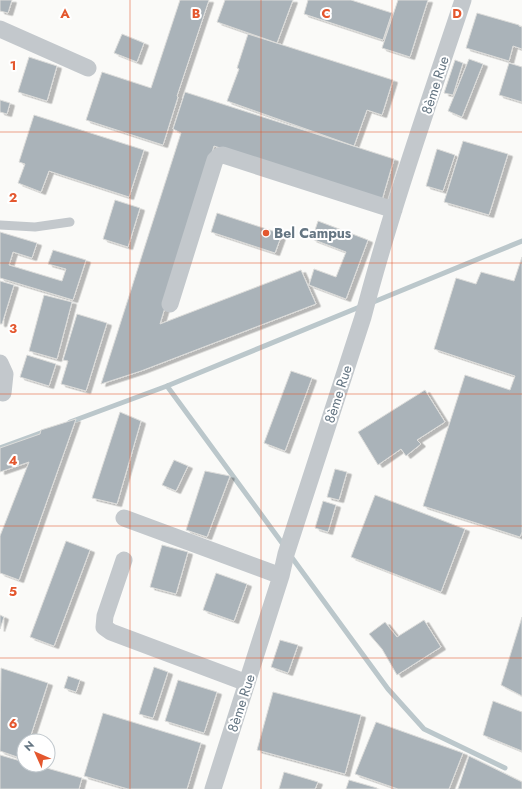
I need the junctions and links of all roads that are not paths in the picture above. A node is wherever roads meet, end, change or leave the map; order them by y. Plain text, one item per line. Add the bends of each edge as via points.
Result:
1 (463, 0) edge
2 (0, 29) edge
3 (88, 68) dead end
4 (394, 210) junction
5 (70, 222) dead end
6 (0, 225) edge
7 (170, 304) dead end
8 (0, 363) edge
9 (3, 393) dead end
10 (124, 518) dead end
11 (124, 560) dead end
12 (281, 576) junction
13 (247, 683) junction
14 (213, 789) edge

1 - 4 street, 8ème Rue
2 - 3 street
4 - 7 street via 223,155 219,156 215,160
4 - 12 street, 8ème Rue
5 - 6 lane via 35,228
8 - 9 street via 5,374
10 - 12 street
11 - 13 street via 105,616 104,627 111,632
12 - 13 street, 8ème Rue
13 - 14 street, 8ème Rue

